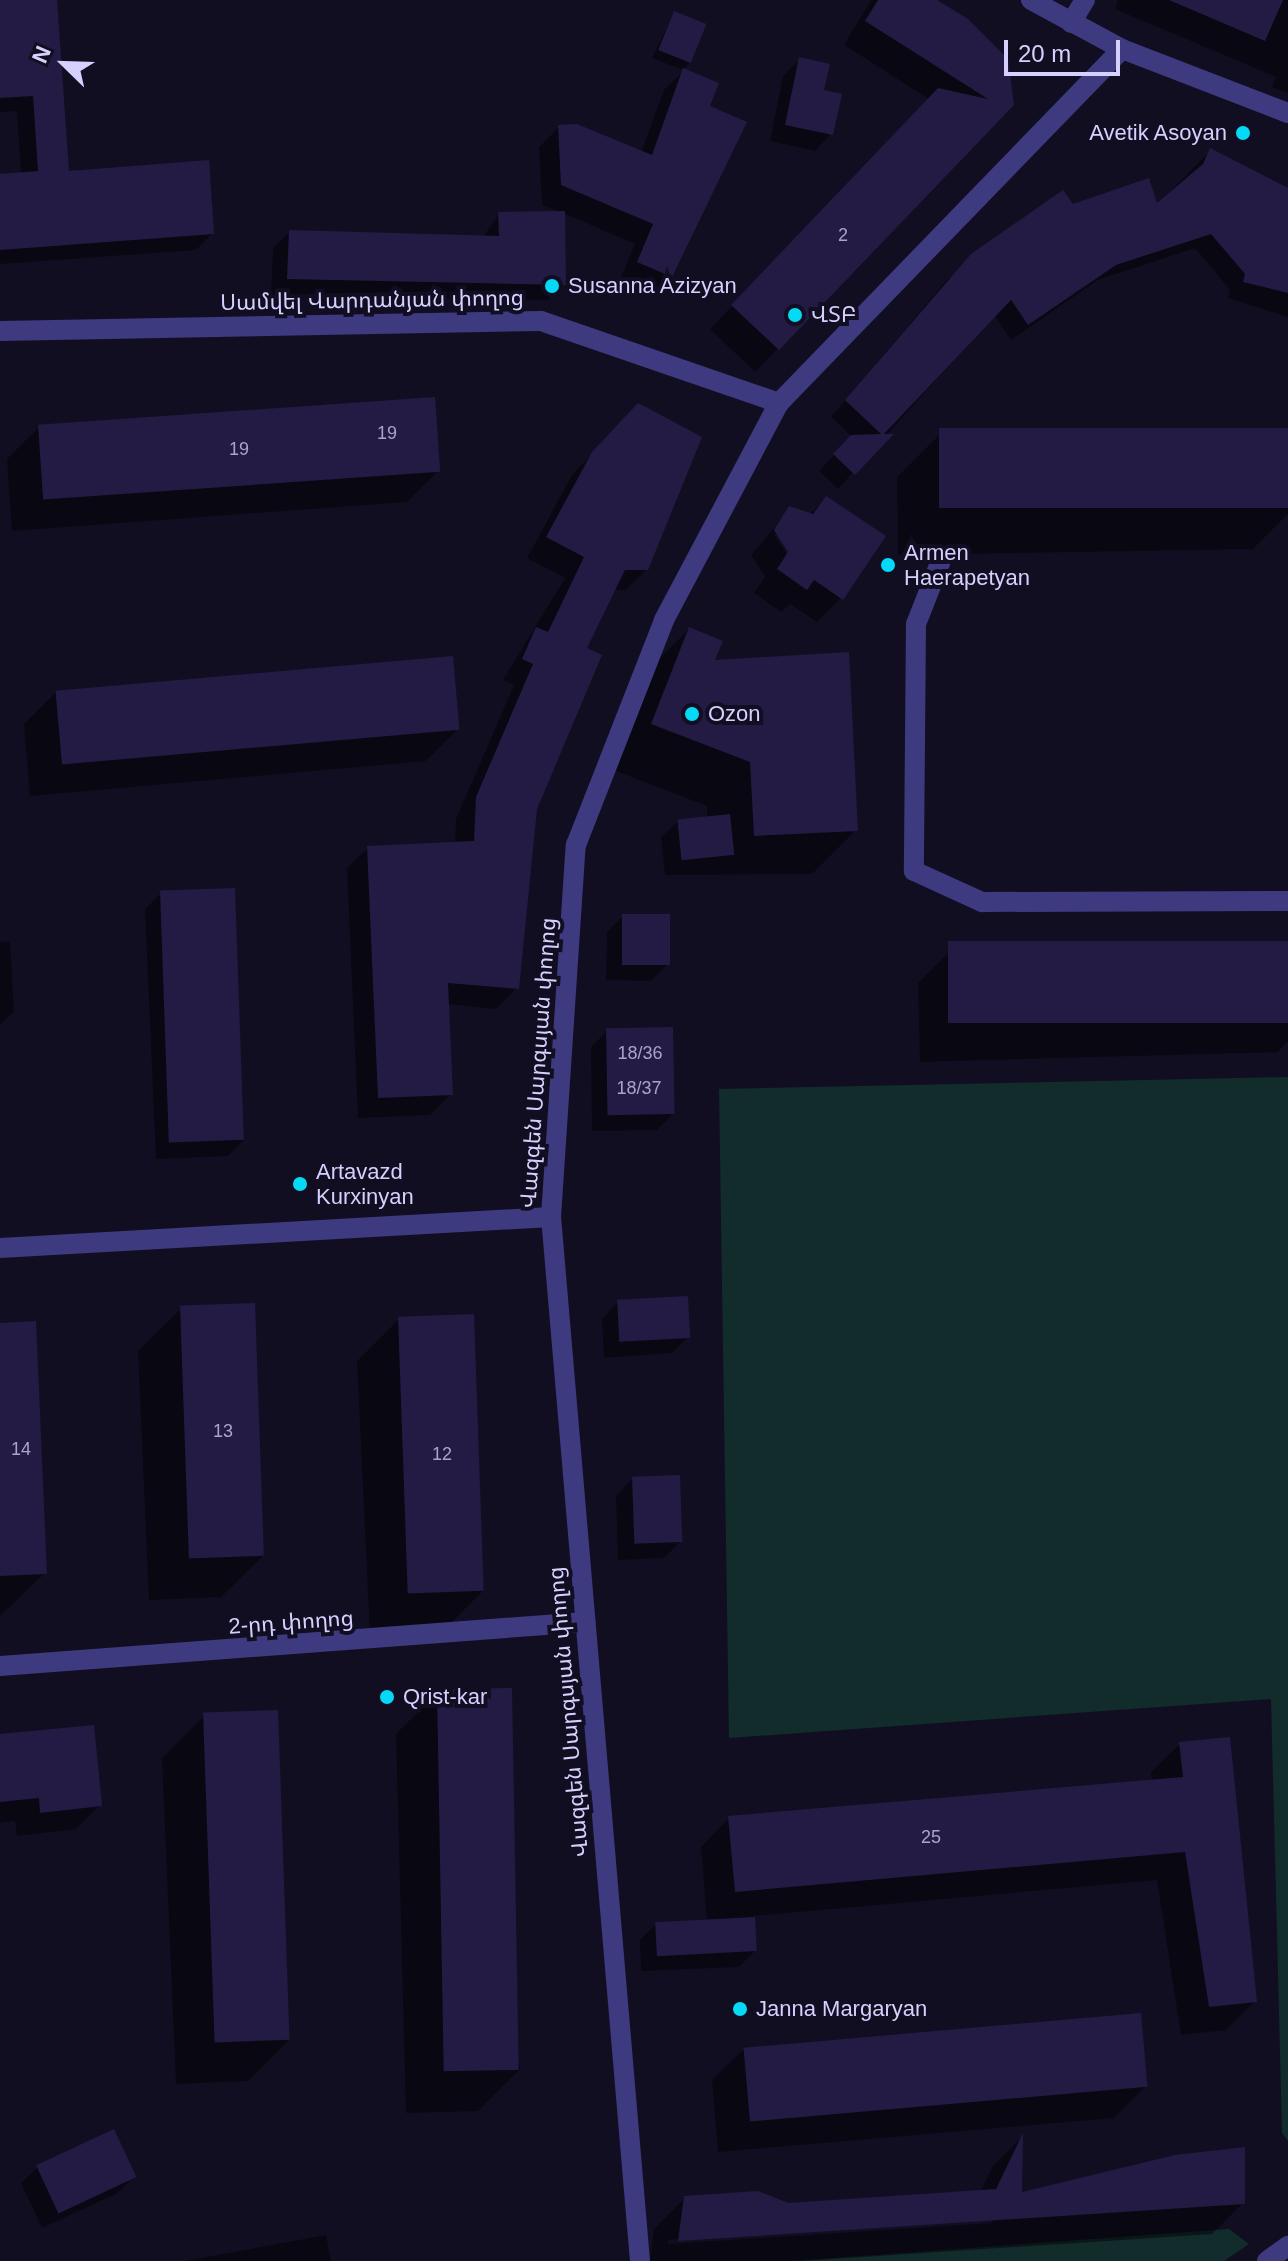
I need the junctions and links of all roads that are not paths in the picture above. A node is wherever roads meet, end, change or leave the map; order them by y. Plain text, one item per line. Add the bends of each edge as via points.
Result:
1 (1031, 0) edge
2 (1085, 0) edge
3 (1071, 23) junction
4 (1122, 49) junction
5 (1288, 113) edge
6 (0, 331) edge
7 (779, 403) junction
8 (942, 558) dead end
9 (1288, 901) edge
10 (551, 1217) junction
11 (0, 1248) edge
12 (585, 1622) junction
13 (0, 1666) edge
14 (1288, 2246) edge
15 (640, 2261) edge
16 (1267, 2261) edge

1 - 3 street
2 - 3 street
3 - 4 street
4 - 5 street
4 - 7 street, Վազգեն Սարգսյան փողոց
6 - 7 street, Սամվել Վարդանյան փողոց via 541,321
7 - 10 street, Վազգեն Սարգսյան փողոց via 664,620 576,845
8 - 9 street via 916,624 914,871 982,902
10 - 11 street
10 - 12 street, Վազգեն Սարգսյան փողոց
12 - 13 street, 2-րդ փողոց
12 - 15 street, Վազգեն Սարգսյան փողոց
14 - 16 street

